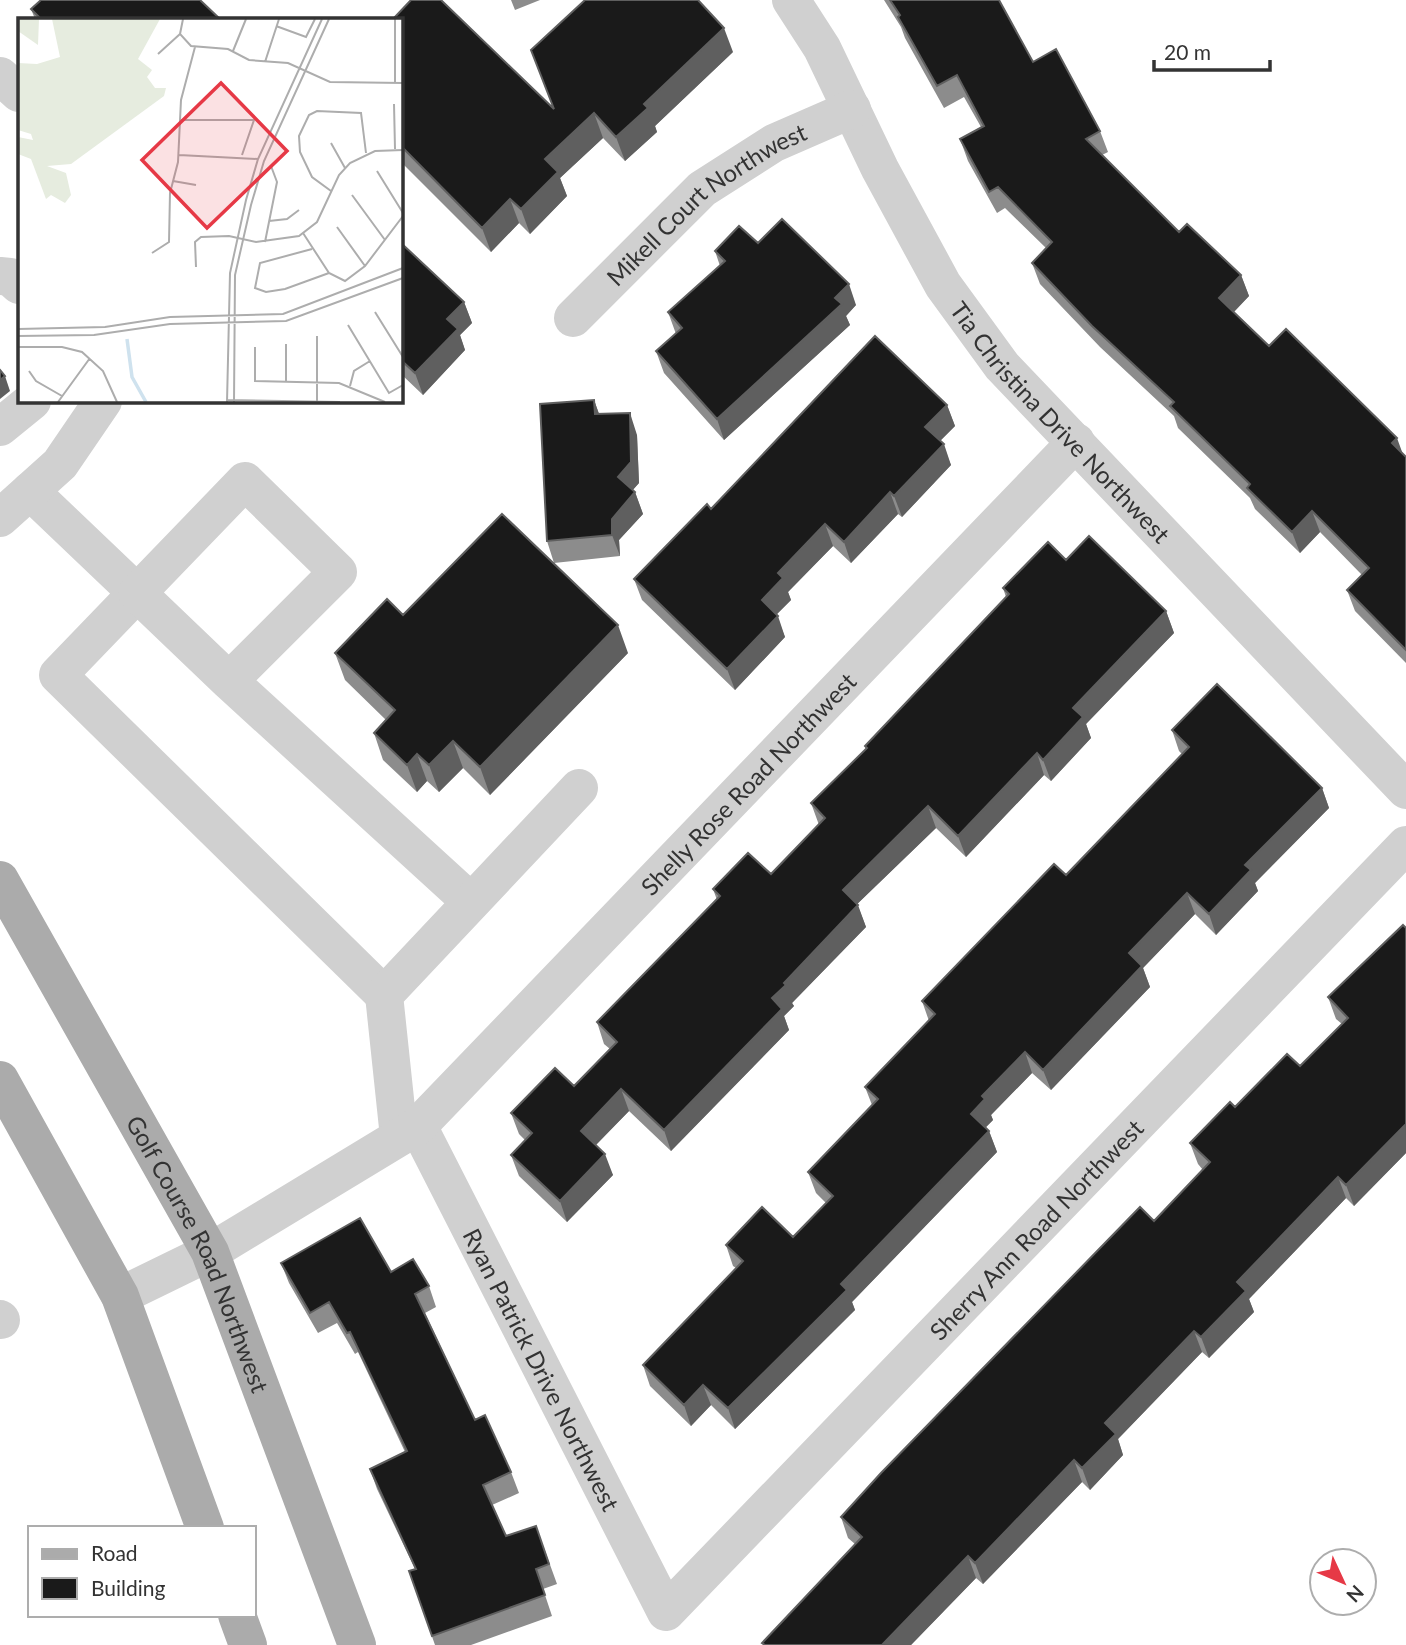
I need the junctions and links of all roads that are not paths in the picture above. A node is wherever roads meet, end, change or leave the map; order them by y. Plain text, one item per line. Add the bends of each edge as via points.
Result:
1 (791, 0) edge
2 (0, 76) edge
3 (18, 92) edge
4 (852, 109) junction
5 (0, 275) edge
6 (18, 284) edge
7 (573, 318) dead end
8 (31, 402) edge
9 (102, 402) edge
10 (0, 427) edge
11 (1076, 442) junction
12 (30, 491) junction
13 (0, 518) edge
14 (137, 593) junction
15 (229, 681) junction
16 (579, 788) dead end
17 (1406, 790) edge
18 (1406, 845) edge
19 (0, 880) edge
20 (471, 902) junction
21 (384, 995) junction
22 (0, 1080) edge
23 (409, 1132) junction
24 (210, 1252) junction
25 (120, 1296) junction
26 (204, 1526) edge
27 (666, 1612) joint
28 (238, 1617) edge
29 (248, 1645) edge
30 (356, 1645) edge

1 - 4 street, Tia Christina Drive Northwest via 822,48
2 - 3 street
4 - 7 street, Mikell Court Northwest via 774,143 702,189
4 - 11 street, Tia Christina Drive Northwest via 943,285 1002,366
5 - 6 street
8 - 10 street
9 - 12 street via 60,464
11 - 17 street, Tia Christina Drive Northwest
11 - 23 street, Shelly Rose Road Northwest
12 - 13 street
12 - 14 street
14 - 15 street
14 - 15 street via 245,481 338,572
14 - 21 street via 58,675
15 - 20 street
16 - 20 street
18 - 27 street, Sherry Ann Road Northwest
19 - 24 main road, Golf Course Road Northwest
20 - 21 street
21 - 23 street
22 - 25 main road
23 - 24 street, Shelly Rose Road Northwest
23 - 27 street, Ryan Patrick Drive Northwest
24 - 25 street, Shelly Rose Road Northwest
24 - 30 main road, Golf Course Road Northwest
25 - 26 main road
28 - 29 main road

